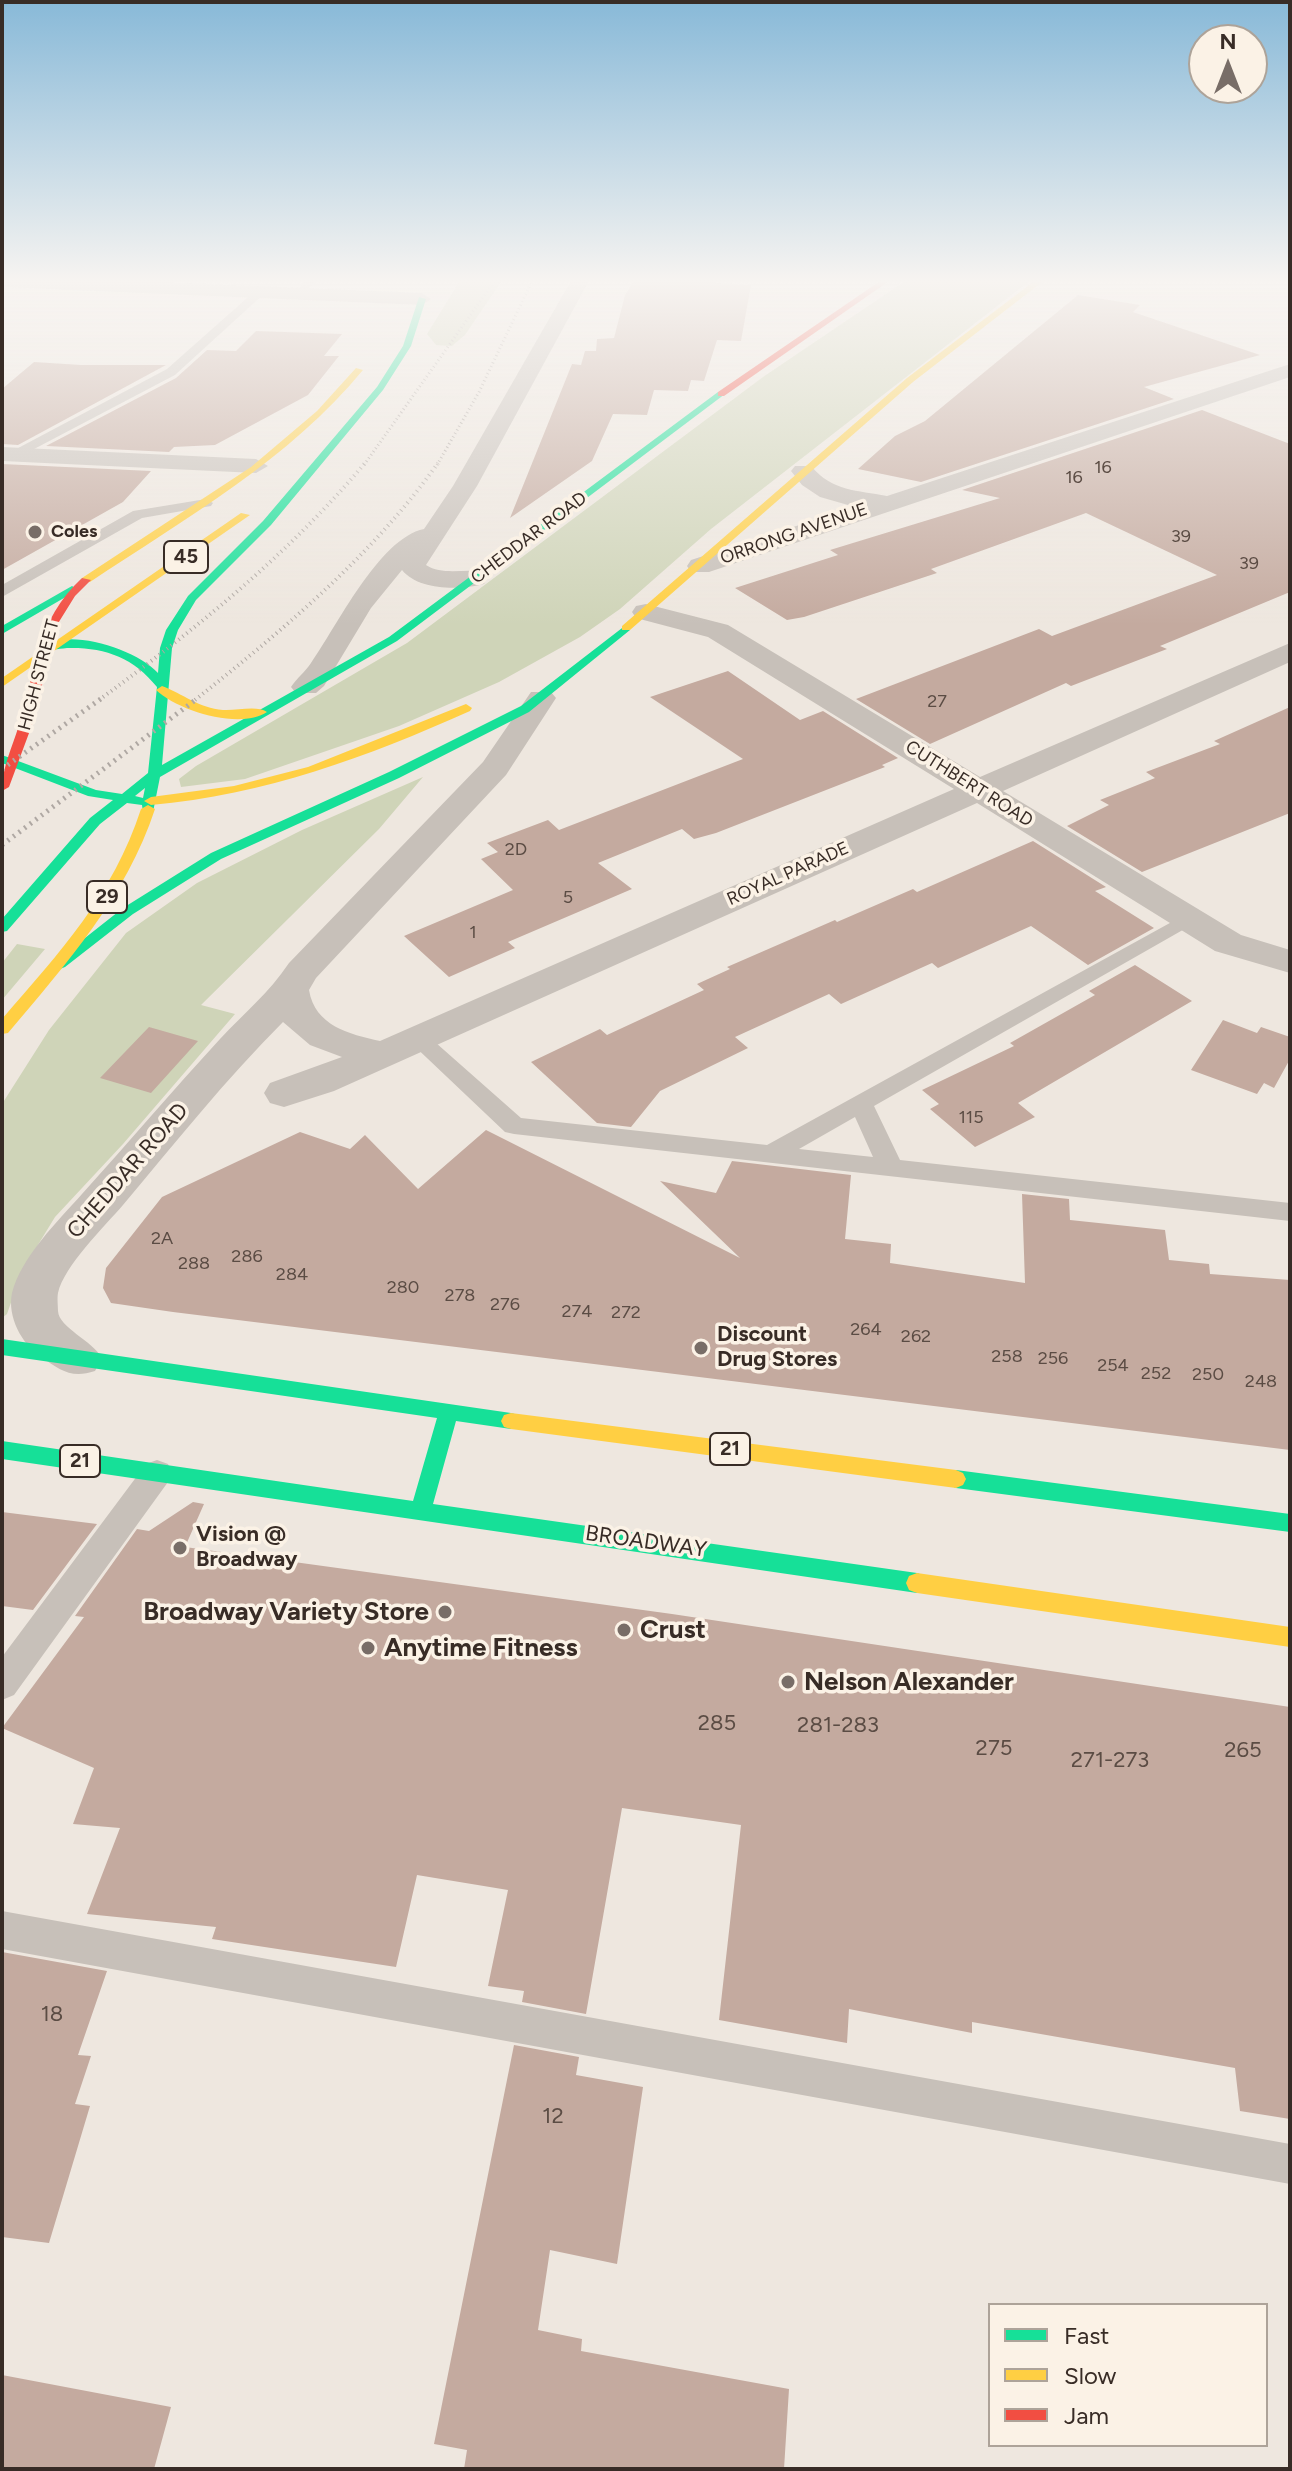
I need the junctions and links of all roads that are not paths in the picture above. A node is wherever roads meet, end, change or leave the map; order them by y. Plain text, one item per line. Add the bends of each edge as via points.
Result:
1 (126, 394) edge
2 (336, 394) edge
3 (374, 394) edge
4 (516, 394) edge
5 (720, 394) edge
6 (893, 394) edge
7 (1216, 394) edge
8 (7, 454) edge
9 (315, 464) junction
10 (256, 466) junction
11 (803, 471) junction
12 (889, 502) junction
13 (206, 503) junction
14 (438, 524) junction
15 (700, 566) junction
16 (99, 572) junction
17 (475, 578) junction
18 (2, 592) edge
19 (646, 612) junction
20 (2, 631) edge
21 (47, 649) junction
22 (1290, 651) edge
23 (14, 653) dead end
24 (2, 683) edge
25 (540, 686) junction
26 (306, 687) junction
27 (162, 688) junction
28 (483, 701) dead end
29 (268, 710) junction
30 (7, 760) edge
31 (155, 774) junction
32 (2, 787) edge
33 (978, 789) junction
34 (120, 799) junction
35 (151, 801) junction
36 (1188, 919) junction
37 (2, 928) edge
38 (1290, 962) edge
39 (37, 986) junction
40 (289, 994) junction
41 (5, 1038) edge
42 (419, 1040) junction
43 (383, 1055) junction
44 (284, 1093) dead end
45 (861, 1104) junction
46 (769, 1155) junction
47 (891, 1168) junction
48 (1290, 1212) edge
49 (2, 1347) edge
50 (78, 1358) junction
51 (449, 1411) junction
52 (2, 1450) edge
53 (157, 1473) junction
54 (421, 1509) junction
55 (1290, 1523) edge
56 (1290, 1637) edge
57 (2, 1684) edge
58 (2, 1930) edge
59 (1290, 2164) edge

1 - 8 lane
2 - 10 main road, HIGH STREET via 316,418
3 - 9 main road, 29
4 - 14 street
5 - 17 main road, CHEDDAR ROAD
6 - 11 main road, CHEDDAR ROAD
7 - 12 street, ORRONG AVENUE
8 - 10 street
9 - 21 main road, 45
9 - 27 main road, 29 via 181,613 167,642
10 - 13 main road, HIGH STREET
11 - 12 street, ORRONG AVENUE via 819,489 832,494
11 - 15 main road, CHEDDAR ROAD
12 - 15 street, ORRONG AVENUE
13 - 16 main road, HIGH STREET
13 - 18 lane via 138,514
14 - 17 street via 413,569 437,577
14 - 26 street via 378,581 350,619 328,663
15 - 19 main road, CHEDDAR ROAD
16 - 20 main road
16 - 21 main road, HIGH STREET via 62,605 52,621
17 - 26 main road, CHEDDAR ROAD via 393,639
19 - 25 main road, CHEDDAR ROAD
19 - 33 street, CUTHBERT ROAD via 714,629
21 - 23 main road
21 - 24 main road, 45
21 - 27 main road via 94,645 129,653 147,663
21 - 30 main road, HIGH STREET via 26,725
22 - 33 street, ROYAL PARADE
25 - 39 main road, CHEDDAR ROAD via 485,732 200,865 101,930
25 - 40 street, CHEDDAR ROAD via 495,768 312,961
26 - 29 main road, CHEDDAR ROAD
27 - 29 main road via 180,704 203,712 238,715
27 - 31 main road, 29
28 - 35 main road via 258,787 205,799
29 - 31 main road, CHEDDAR ROAD
30 - 32 main road, HIGH STREET
30 - 34 main road
31 - 34 main road
31 - 35 main road, 29
33 - 36 street, CUTHBERT ROAD
33 - 42 street, ROYAL PARADE
34 - 35 main road
34 - 37 main road via 74,843
35 - 39 main road, 29 via 124,870
36 - 38 street, CUTHBERT ROAD via 1228,943
36 - 45 lane
39 - 41 main road
40 - 43 street via 315,1033
40 - 50 street, CHEDDAR ROAD via 236,1046 47,1269 35,1293 35,1316 45,1335
42 - 43 street, ROYAL PARADE
42 - 46 lane via 514,1126
43 - 44 street, ROYAL PARADE
45 - 46 lane
45 - 47 lane
46 - 47 lane
47 - 48 lane
49 - 50 main road, 21
50 - 51 main road, 21
51 - 54 main road
51 - 55 main road, 21
52 - 53 main road, BROADWAY / 21
53 - 54 main road, BROADWAY / 21
53 - 57 lane
54 - 56 main road, BROADWAY / 21
58 - 59 lane

